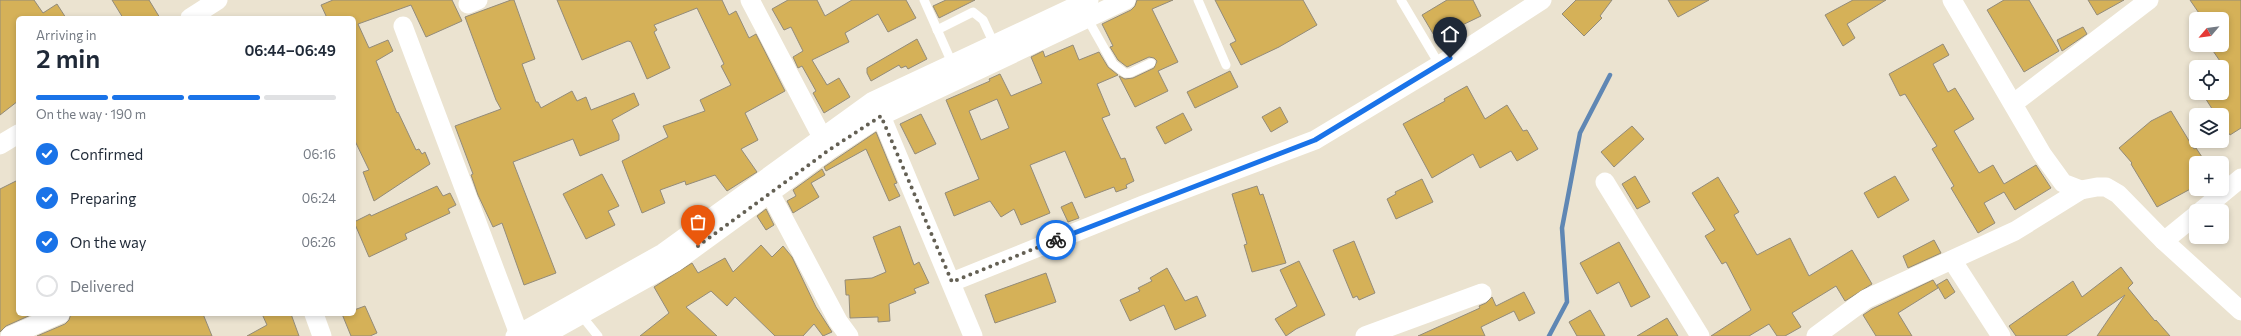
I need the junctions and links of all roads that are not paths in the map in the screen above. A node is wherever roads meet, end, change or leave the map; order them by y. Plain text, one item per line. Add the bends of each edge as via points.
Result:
1 (218, 0) edge
2 (750, 0) edge
3 (924, 0) edge
4 (1126, 0) edge
5 (1198, 0) edge
6 (1401, 0) edge
7 (1542, 0) edge
8 (1952, 0) edge
9 (2149, 0) edge
10 (1088, 9) edge
11 (193, 16) edge
12 (403, 26) dead end
13 (937, 30) junction
14 (998, 52) junction
15 (952, 63) junction
16 (1151, 63) dead end
17 (1439, 64) junction
18 (1226, 65) dead end
19 (2014, 103) junction
20 (881, 116) junction
21 (16, 135) edge
22 (822, 137) junction
23 (0, 145) edge
24 (2241, 178) edge
25 (1605, 182) dead end
26 (2082, 190) junction
27 (770, 192) junction
28 (2209, 204) edge
29 (2189, 221) edge
30 (2164, 241) junction
31 (1952, 260) junction
32 (952, 282) junction
33 (1482, 293) dead end
34 (2241, 311) edge
35 (581, 315) junction
36 (55, 316) edge
37 (315, 316) edge
38 (517, 335) edge
39 (10, 336) edge
40 (322, 336) edge
41 (543, 336) edge
42 (598, 336) edge
43 (849, 336) edge
44 (973, 336) edge
45 (1365, 336) edge
46 (1700, 336) edge
47 (1816, 336) edge
48 (2001, 336) edge

1 - 11 street
2 - 22 street
3 - 13 lane
4 - 10 street
5 - 18 lane
6 - 17 lane
7 - 17 street
8 - 19 street
9 - 19 street
10 - 14 street
10 - 16 lane via 1113,64 1118,69 1130,73
12 - 38 street
13 - 14 lane via 973,12 983,20
13 - 15 lane
14 - 15 street
14 - 20 street
15 - 22 street via 873,101
17 - 32 street via 1315,140
19 - 26 street via 2042,154 2063,183
20 - 27 street
20 - 32 street
21 - 23 street
22 - 38 street via 663,253
24 - 28 street
25 - 46 street
26 - 30 street via 2106,187 2118,194
26 - 31 street via 2014,232
27 - 35 street via 674,263
27 - 43 street via 838,321
29 - 30 street
30 - 34 street
31 - 47 street via 1866,299
31 - 48 street
32 - 44 street
33 - 45 street
35 - 41 street
35 - 42 lane
36 - 39 street
37 - 40 street

